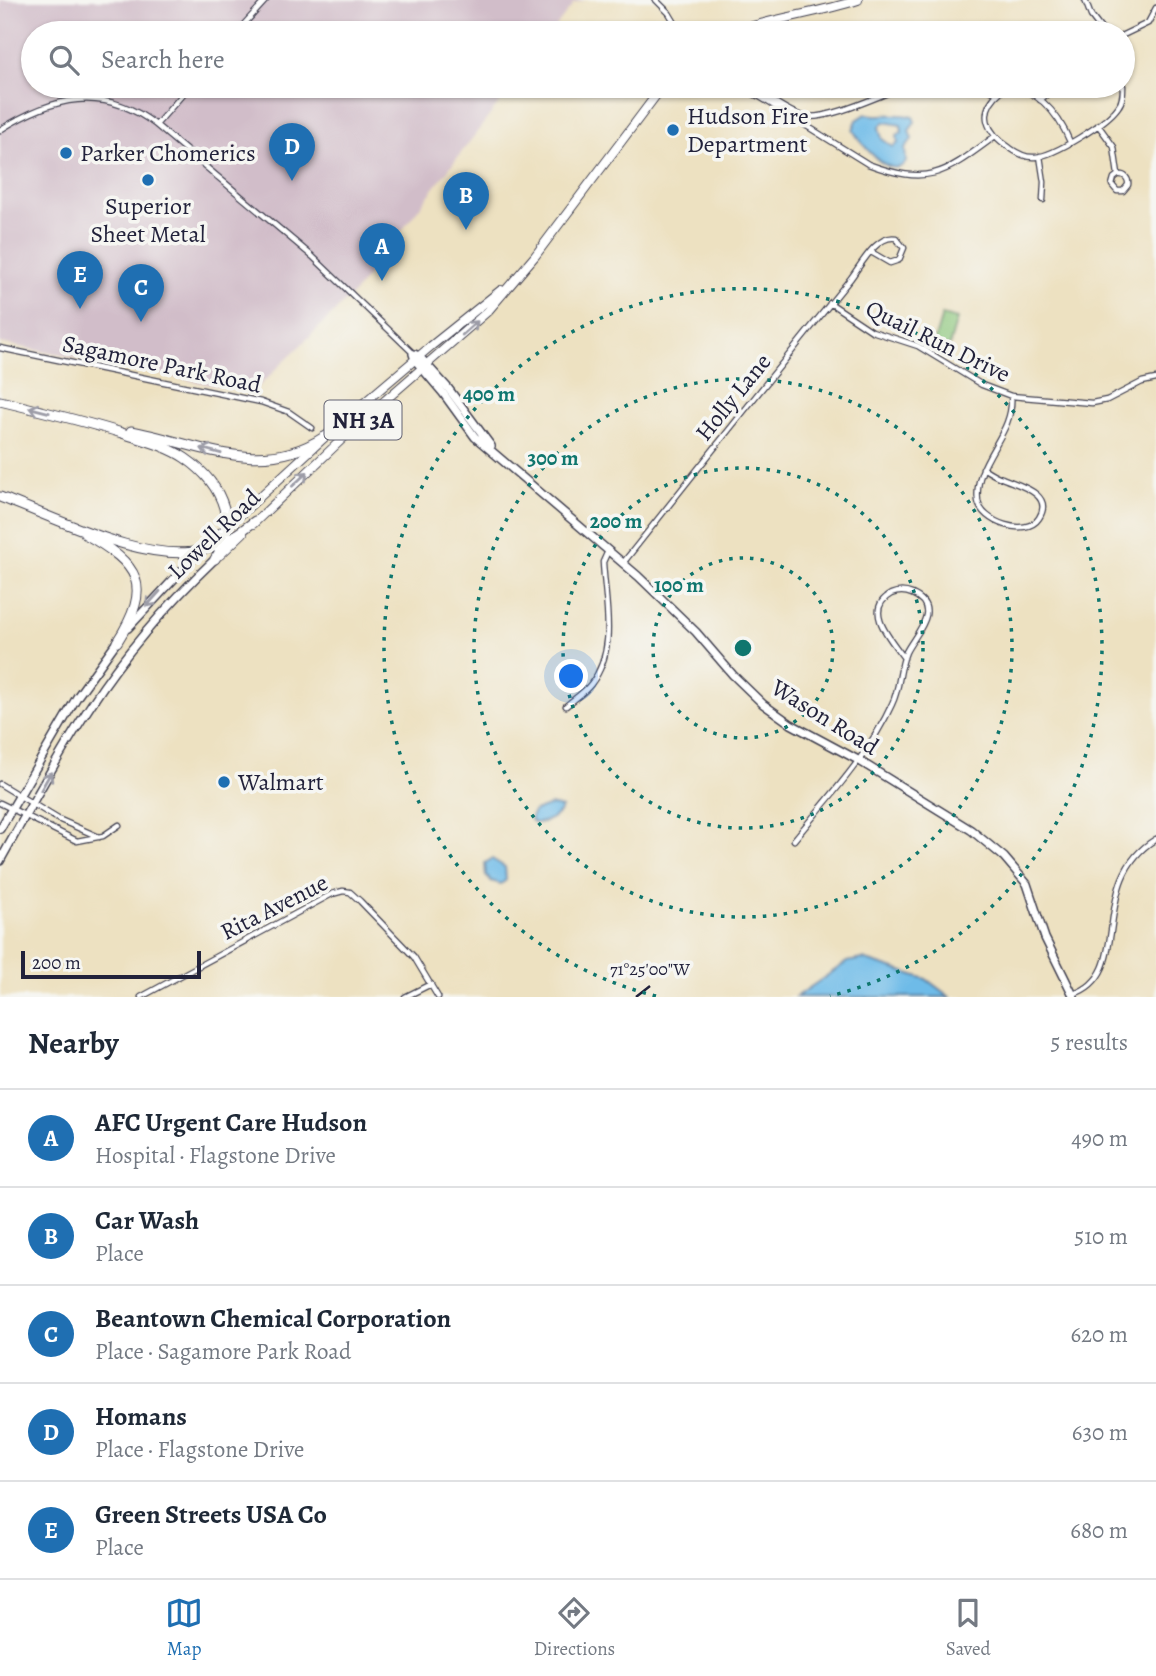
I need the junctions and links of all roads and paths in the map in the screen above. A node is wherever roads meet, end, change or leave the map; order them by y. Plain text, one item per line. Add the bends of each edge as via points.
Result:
1 (266, 0) edge
2 (656, 0) edge
3 (859, 0) edge
4 (1085, 0) edge
5 (1156, 8) edge
6 (247, 21) edge
7 (674, 21) edge
8 (771, 21) edge
9 (1095, 21) edge
10 (1135, 29) edge
11 (180, 98) edge
12 (654, 98) edge
13 (762, 98) edge
14 (770, 98) edge
15 (874, 98) edge
16 (995, 98) edge
17 (1038, 98) edge
18 (1042, 98) edge
19 (1121, 98) edge
20 (1040, 100) junction
21 (814, 117) junction
22 (156, 125) junction
23 (1098, 125) junction
24 (807, 128) junction
25 (0, 130) edge
26 (994, 137) junction
27 (1070, 142) junction
28 (1040, 156) junction
29 (1118, 175) dead end
30 (1043, 200) dead end
31 (871, 252) junction
32 (512, 283) junction
33 (830, 303) junction
34 (0, 348) edge
35 (416, 356) junction
36 (425, 367) junction
37 (1156, 379) edge
38 (1011, 396) junction
39 (0, 401) edge
40 (78, 420) junction
41 (312, 428) dead end
42 (324, 437) junction
43 (983, 468) junction
44 (0, 497) edge
45 (52, 517) junction
46 (255, 521) junction
47 (227, 526) junction
48 (225, 541) junction
49 (201, 550) junction
50 (608, 550) junction
51 (215, 559) junction
52 (623, 563) junction
53 (117, 642) junction
54 (904, 658) junction
55 (566, 706) dead end
56 (858, 760) junction
57 (0, 784) edge
58 (19, 795) junction
59 (0, 803) edge
60 (33, 804) junction
61 (11, 808) junction
62 (25, 816) junction
63 (119, 825) dead end
64 (0, 829) edge
65 (100, 837) junction
66 (794, 839) dead end
67 (1156, 839) edge
68 (0, 861) edge
69 (431, 984) junction
70 (1074, 996) edge
71 (141, 997) edge
72 (405, 997) edge
73 (438, 997) edge

1 - 6 street
2 - 7 street
3 - 8 main road
4 - 9 street
5 - 10 street via 1149,23
11 - 22 street
12 - 32 main road, Lowell Road / NH 3A
13 - 24 street
14 - 21 street via 791,111
15 - 21 street
16 - 26 street via 987,114
17 - 20 street
18 - 20 street
19 - 23 street via 1120,105
20 - 27 street
21 - 24 street
22 - 25 street via 124,106 83,99 43,106
22 - 35 street via 307,251
23 - 27 street
23 - 29 street via 1114,147
24 - 26 street via 868,164 887,171 932,175
26 - 28 street via 1027,157
27 - 28 street
28 - 30 street
31 - 31 street, Holly Lane via 888,237 899,240 904,248 902,257 890,263
31 - 33 street, Holly Lane
32 - 35 main road, Lowell Road / NH 3A
36 -> 32 main road, Lowell Road / NH 3A via 479,320
33 - 38 street, Quail Run Drive via 872,331 918,346 982,385
33 - 52 street, Holly Lane
34 - 41 street, Sagamore Park Road via 266,403
35 - 36 street, Wason Road
35 - 42 main road, Lowell Road / NH 3A
46 -> 36 main road, Lowell Road / NH 3A
36 - 50 street, Wason Road via 471,432
37 - 38 street, Quail Run Drive via 1092,403
38 - 43 street via 1008,424
40 -> 39 highway
42 -> 40 highway via 285,455 248,458
40 - 47 highway via 156,444 186,459 214,486
42 - 47 main road, Lowell Road / NH 3A
43 - 43 street via 978,498 984,514 1019,527 1036,522 1042,507 1035,492
44 - 45 highway
45 - 49 highway via 145,550
45 - 53 highway via 107,548 134,575 137,601
46 - 48 highway
46 - 51 main road, Lowell Road / NH 3A
47 - 48 highway
47 - 49 main road, Lowell Road / NH 3A
48 - 49 highway
48 - 51 highway
49 -> 53 street, Lowell Road / NH 3A
50 - 52 street, Wason Road
50 - 55 street via 603,562 606,655 589,686
60 -> 51 street, Lowell Road / NH 3A via 118,666
52 - 56 street, Wason Road via 763,704
53 - 58 street, Lowell Road / NH 3A via 77,697
54 - 54 street via 926,617 920,599 902,592 884,600 879,614 881,626
54 - 56 street via 894,701
56 - 66 street
56 - 70 street, Wason Road via 971,830 1014,867 1027,884 1045,938
57 - 58 street
58 - 60 street
58 - 61 street, Lowell Road / NH 3A
59 - 61 street
60 - 62 street, Lowell Road / NH 3A
60 - 65 street
61 - 62 street
61 - 64 street, Lowell Road / NH 3A
62 - 65 street via 73,840
62 - 68 street, Lowell Road / NH 3A
63 - 65 street
67 - 70 street via 1131,860 1120,881 1099,977
69 - 71 street, Rita Avenue via 405,946 350,892 343,891
69 - 72 street
69 - 73 street

